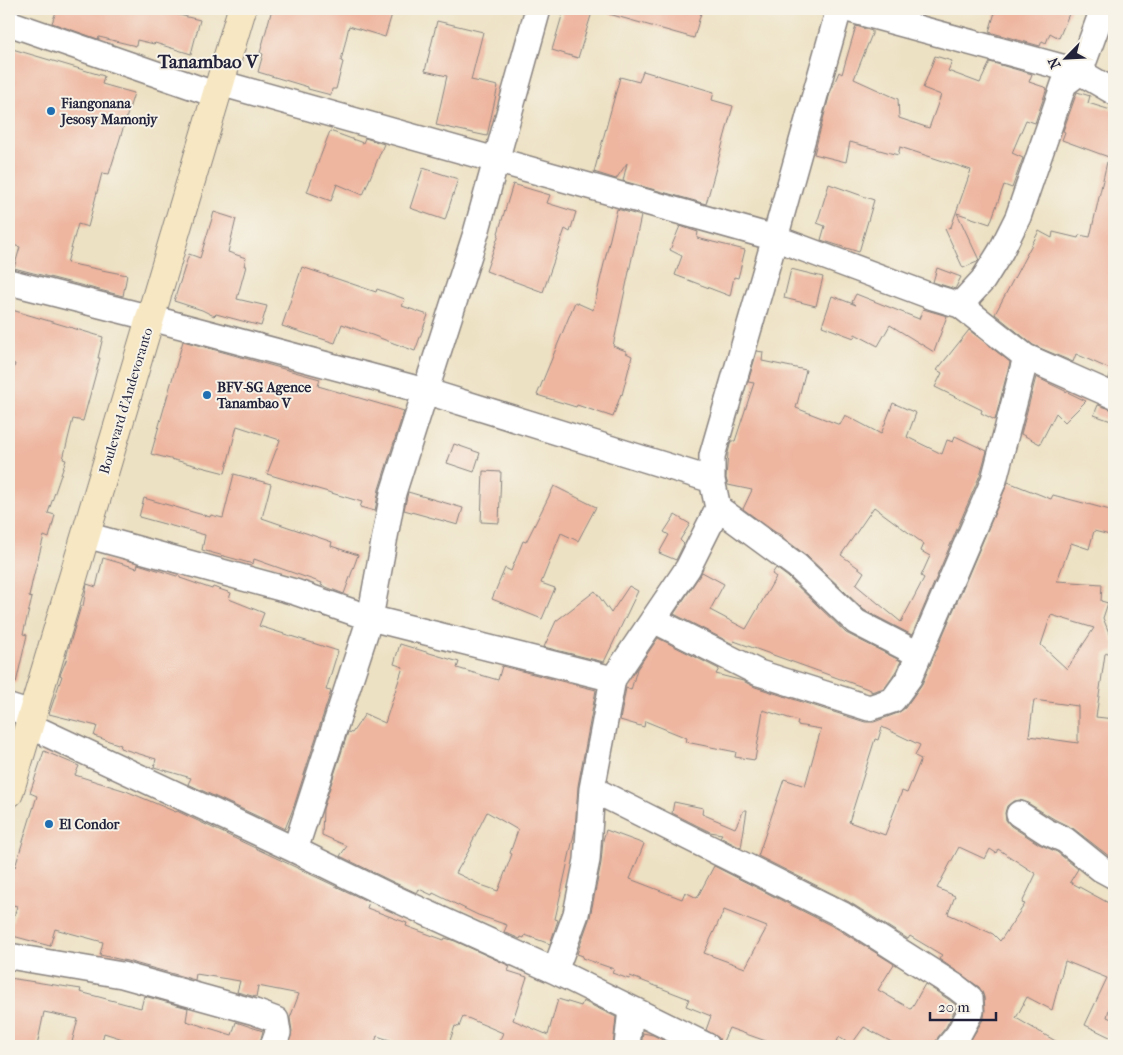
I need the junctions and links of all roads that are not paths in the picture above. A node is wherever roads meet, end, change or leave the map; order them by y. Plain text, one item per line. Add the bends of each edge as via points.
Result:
1 (242, 9) edge
2 (538, 9) edge
3 (839, 9) edge
4 (847, 9) edge
5 (1103, 9) edge
6 (9, 23) edge
7 (1080, 72) junction
8 (219, 89) junction
9 (1114, 92) edge
10 (495, 160) junction
11 (775, 238) junction
12 (9, 282) edge
13 (960, 305) junction
14 (151, 318) junction
15 (1026, 357) junction
16 (425, 391) junction
17 (1114, 396) edge
18 (712, 480) junction
19 (718, 508) junction
20 (86, 535) junction
21 (370, 618) junction
22 (654, 620) junction
23 (918, 654) junction
24 (613, 679) junction
25 (23, 715) edge
26 (592, 789) junction
27 (9, 793) edge
28 (1019, 814) dead end
29 (295, 850) junction
30 (1114, 876) edge
31 (9, 956) edge
32 (554, 971) junction
33 (631, 1009) junction
34 (273, 1046) edge
35 (626, 1046) edge
36 (707, 1046) edge
37 (949, 1046) edge

1 - 8 main road, Boulevard d'Andevoranto
2 - 10 street
3 - 11 street
4 - 7 street
5 - 7 street
6 - 8 street
7 - 9 street
7 - 13 street via 1064,84 1018,217 1002,251 984,280
8 - 10 street
8 - 14 main road, Boulevard d'Andevoranto
10 - 11 street
10 - 16 street via 476,234
11 - 13 street
11 - 18 street via 712,456
12 - 14 street
13 - 15 street
14 - 16 street
14 - 20 main road, Boulevard d'Andevoranto
15 - 17 street
15 - 23 street via 994,480
16 - 18 street
16 - 21 street via 393,493
18 - 19 street
19 - 22 street via 688,568
19 - 23 street via 797,566 856,622
20 - 21 street via 295,592
20 - 25 main road, Boulevard d'Andevoranto
21 - 24 street
21 - 29 street
22 - 23 street via 759,673 869,708 893,700 909,678
22 - 24 street
24 - 26 street
25 - 27 main road, Boulevard d'Andevoranto
25 - 29 street
26 - 32 street via 587,860 576,914
26 - 37 street via 843,914 956,987 970,998 971,1011
28 - 30 street via 1065,840
29 - 32 street
31 - 34 street via 122,974 255,1012 276,1020 278,1033
32 - 33 street
33 - 35 street
33 - 36 street

